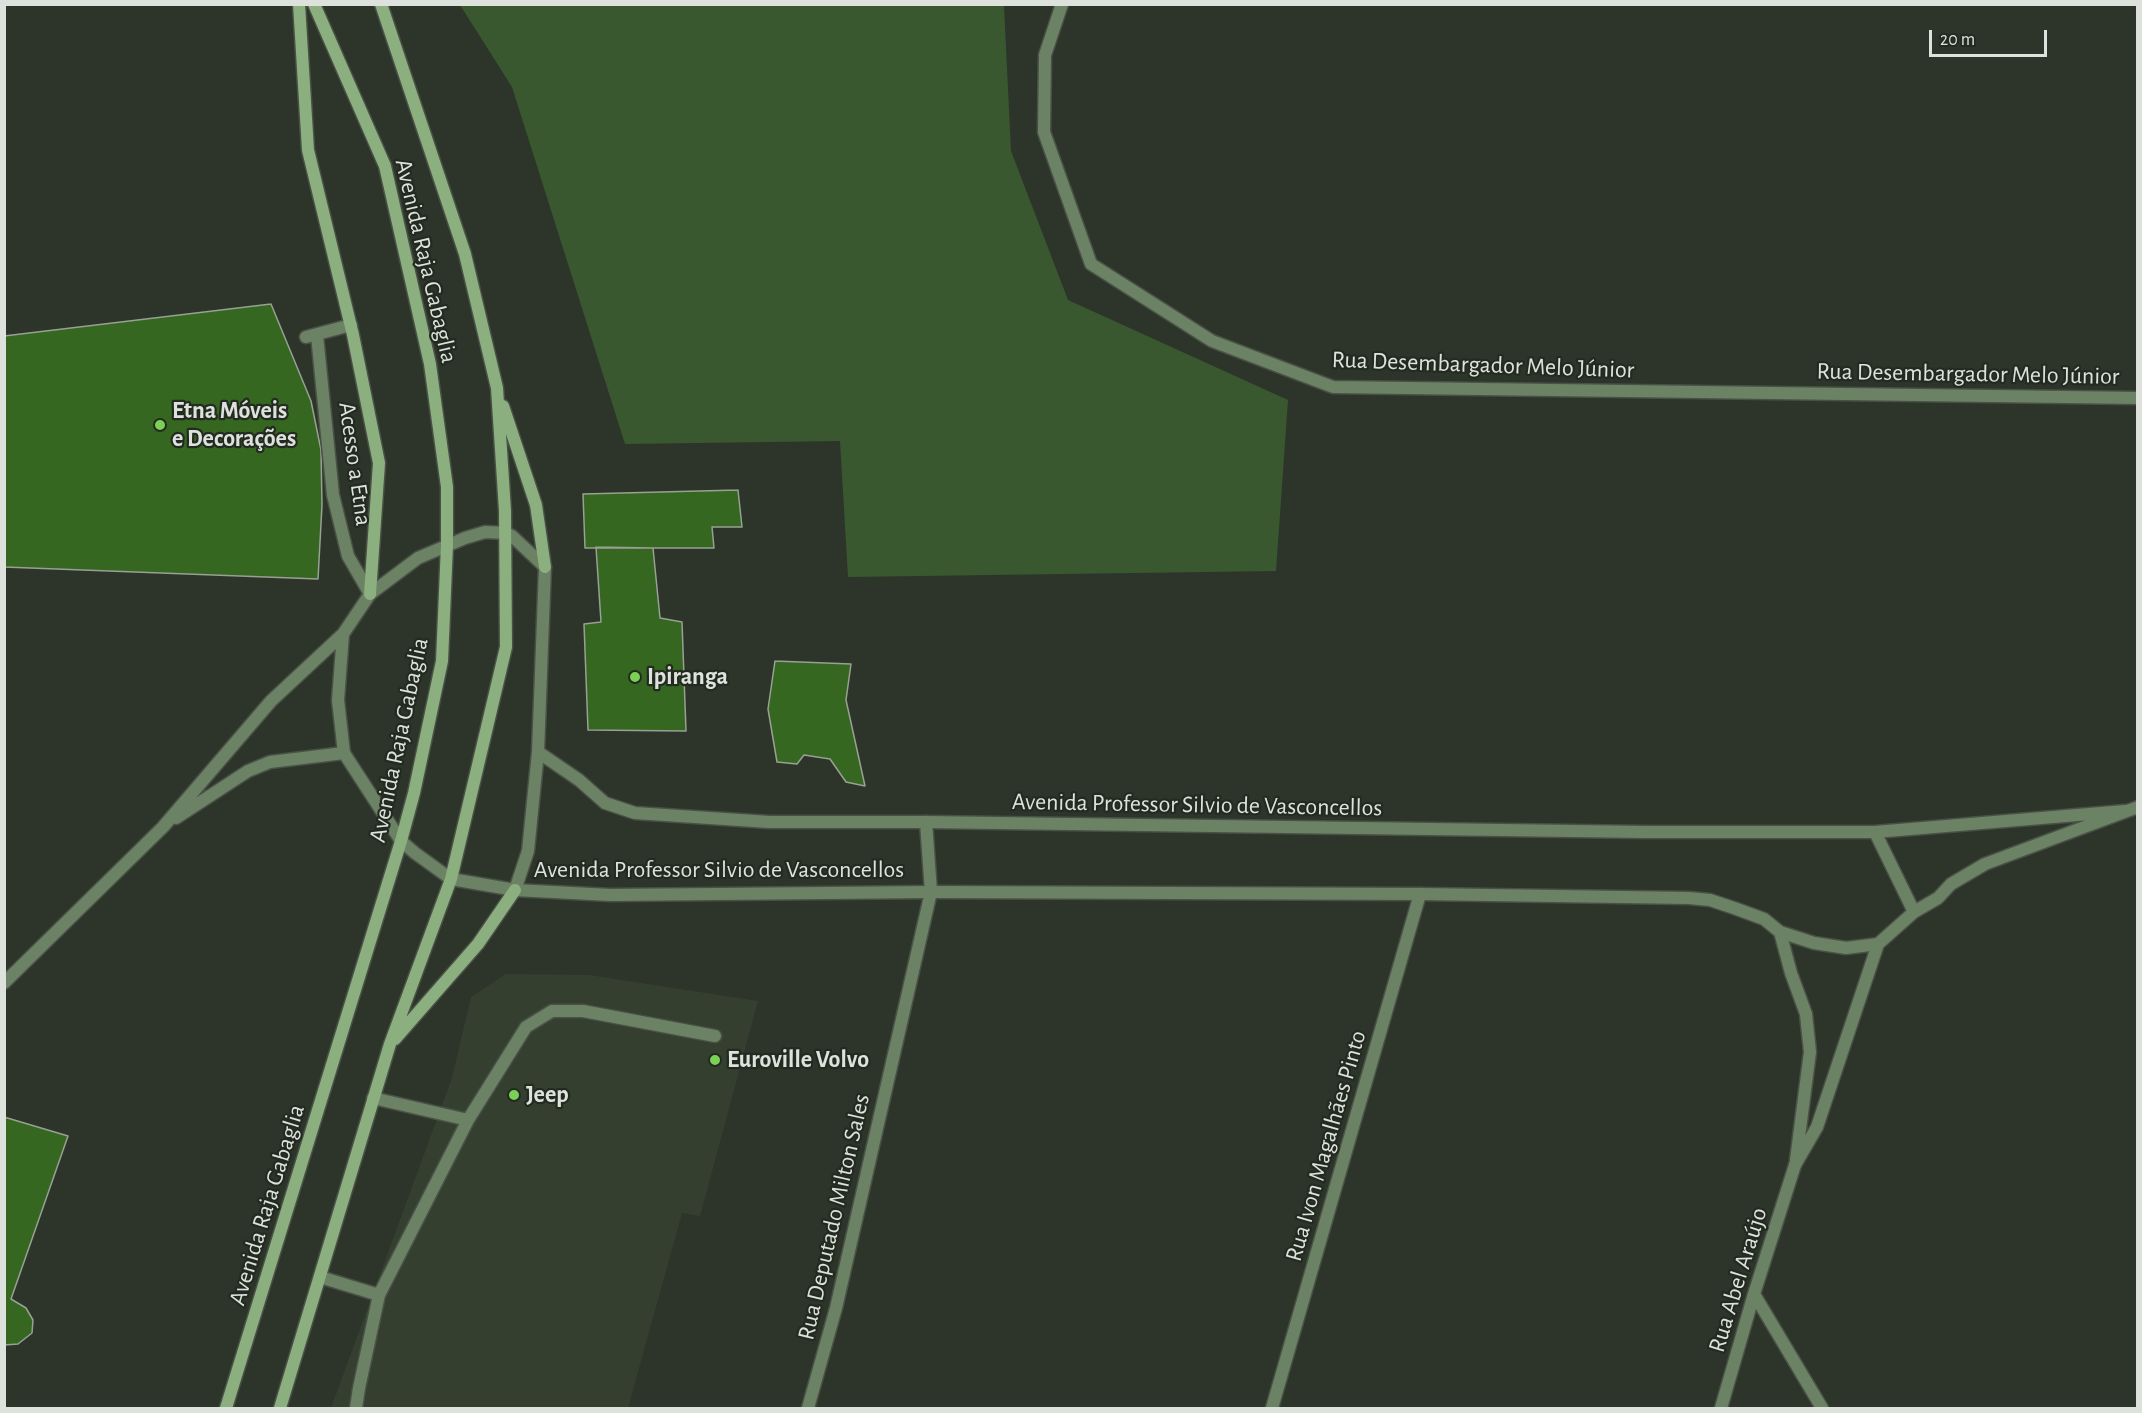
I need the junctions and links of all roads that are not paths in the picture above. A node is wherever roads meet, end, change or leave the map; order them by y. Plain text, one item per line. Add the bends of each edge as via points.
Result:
1 (299, 4) edge
2 (314, 4) edge
3 (381, 4) edge
4 (1062, 4) edge
5 (351, 326) junction
6 (497, 388) junction
7 (2138, 398) edge
8 (506, 533) junction
9 (447, 545) junction
10 (545, 567) junction
11 (370, 594) junction
12 (343, 634) junction
13 (538, 752) junction
14 (344, 753) junction
15 (2132, 809) edge
16 (926, 822) junction
17 (163, 827) junction
18 (1875, 832) junction
19 (401, 841) junction
20 (452, 879) junction
21 (515, 890) junction
22 (931, 892) junction
23 (1419, 894) junction
24 (1914, 912) junction
25 (1780, 932) junction
26 (1878, 944) junction
27 (4, 983) edge
28 (715, 1036) dead end
29 (390, 1044) junction
30 (374, 1098) junction
31 (468, 1120) junction
32 (1796, 1165) junction
33 (320, 1277) junction
34 (379, 1294) junction
35 (1754, 1294) junction
36 (226, 1408) edge
37 (280, 1408) edge
38 (356, 1408) edge
39 (808, 1408) edge
40 (1272, 1408) edge
41 (1721, 1408) edge
42 (1822, 1408) edge

1 - 5 main road via 308,150
2 - 9 main road, Avenida Raja Gabaglia via 386,166 430,364 447,487
3 - 6 main road, Avenida Raja Gabaglia via 465,254
4 - 7 street, Rua Desembargador Melo Júnior via 1045,55 1044,132 1091,264 1212,340 1333,387
5 - 11 main road via 379,463
5 - 11 street, Acesso a Etna via 312,336 333,495 348,555
6 - 8 main road, Avenida Raja Gabaglia
6 - 10 main road via 536,505
8 - 9 street via 485,532
8 - 10 street
8 - 20 main road, Avenida Raja Gabaglia via 506,647
9 - 11 street via 418,558
9 - 19 main road, Avenida Raja Gabaglia via 442,661
10 - 13 street
11 - 12 street
12 - 14 street via 338,700
12 - 17 street via 271,701
13 - 16 street, Avenida Professor Silvio de Vasconcellos via 605,803 635,813 770,822
13 - 21 street via 528,851
14 - 17 street via 270,762 248,771
14 - 19 street
15 - 18 street, Avenida Professor Silvio de Vasconcellos
15 - 24 street via 1985,864
16 - 18 street, Avenida Professor Silvio de Vasconcellos
16 - 22 street, Rua Deputado Milton Sales
17 - 27 street
18 - 24 street
19 - 20 street
19 - 36 main road, Avenida Raja Gabaglia
20 - 21 street, Avenida Professor Silvio de Vasconcellos
20 - 29 main road, Avenida Raja Gabaglia
21 - 22 street, Avenida Professor Silvio de Vasconcellos via 610,895
21 - 29 main road via 478,944
22 - 23 street, Avenida Professor Silvio de Vasconcellos
22 - 39 street, Rua Deputado Milton Sales via 836,1308
23 - 25 street, Avenida Professor Silvio de Vasconcellos via 1710,900 1764,919
23 - 40 street, Rua Ivon Magalhães Pinto
24 - 26 street
25 - 26 street, Avenida Professor Silvio de Vasconcellos via 1826,946
25 - 32 street, Rua Abel Araújo via 1806,1014 1810,1052
26 - 32 street, Rua Abel Araújo via 1817,1127
28 - 31 street via 583,1011 552,1011 526,1027
29 - 30 main road, Avenida Raja Gabaglia
30 - 31 street
30 - 33 main road, Avenida Raja Gabaglia
31 - 34 street
32 - 35 street, Rua Abel Araújo
33 - 34 street
33 - 37 main road, Avenida Raja Gabaglia
34 - 38 street
35 - 41 street, Rua Abel Araújo
35 - 42 street

